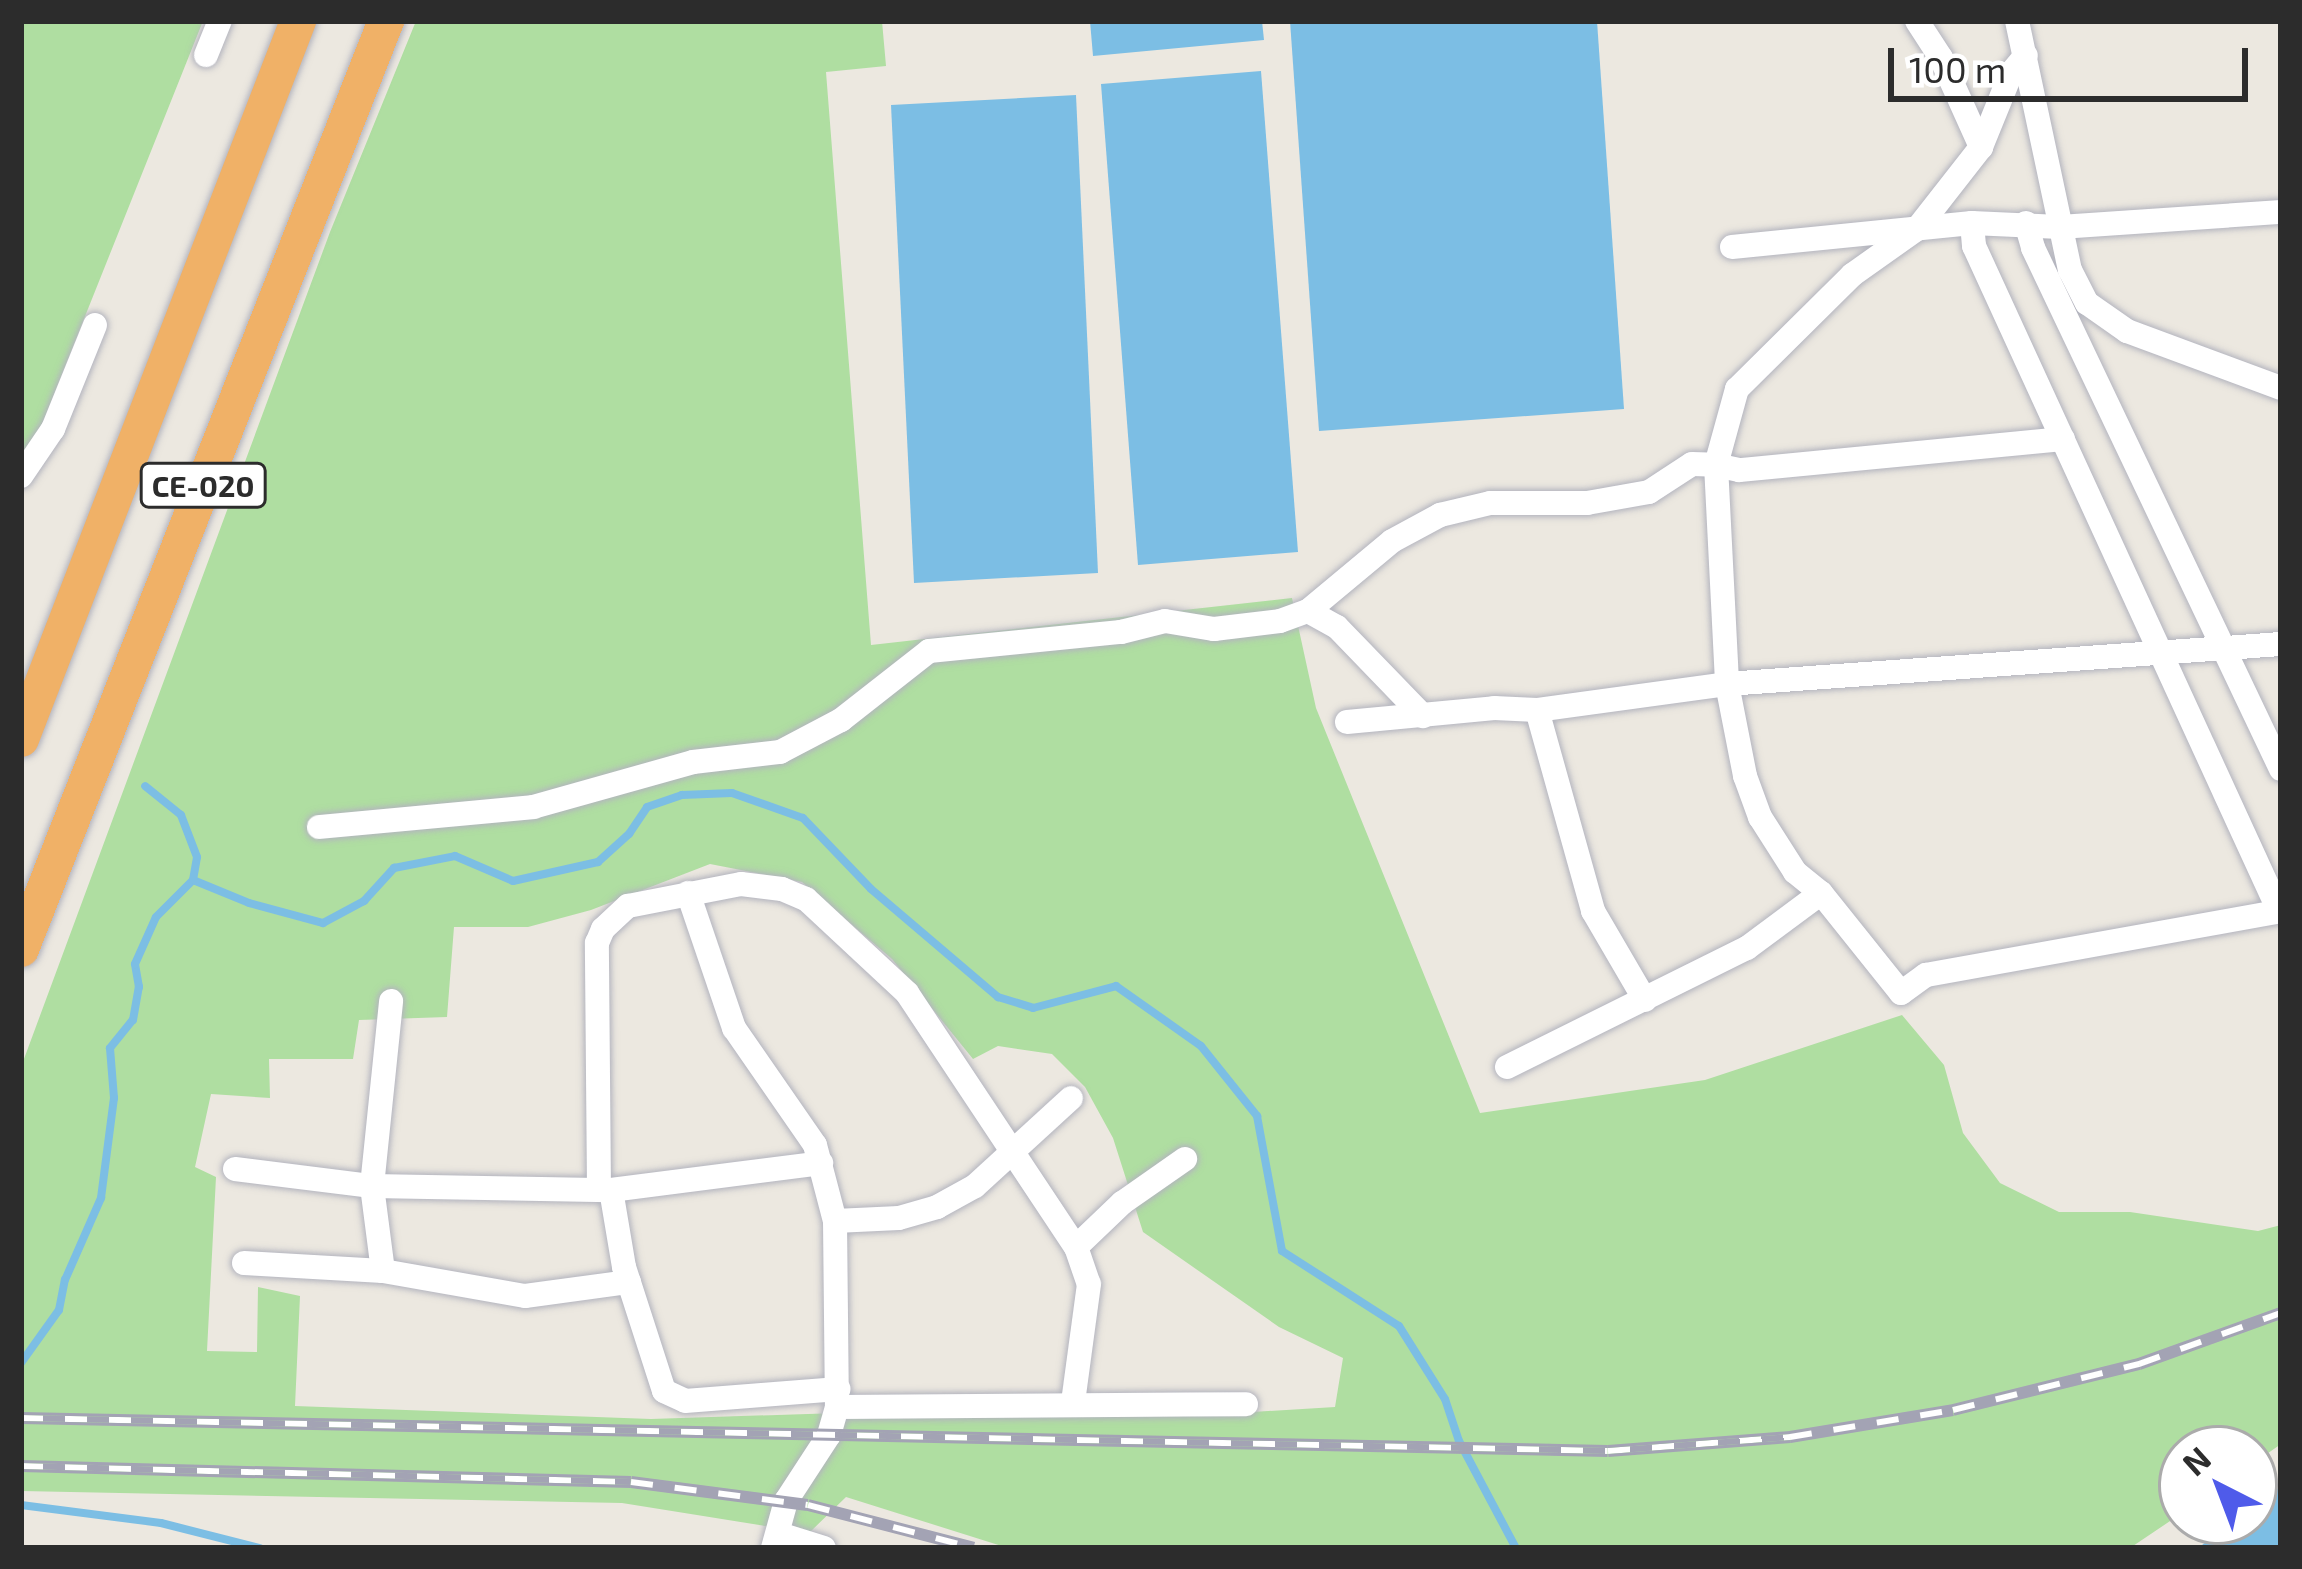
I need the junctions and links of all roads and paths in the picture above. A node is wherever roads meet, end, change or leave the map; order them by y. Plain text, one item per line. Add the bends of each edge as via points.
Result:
1 (220, 21) edge
2 (298, 21) edge
3 (386, 21) edge
4 (1917, 21) edge
5 (2017, 21) edge
6 (206, 55) dead end
7 (2026, 55) junction
8 (1981, 147) junction
9 (2281, 212) edge
10 (1972, 223) junction
11 (2026, 223) junction
12 (2060, 226) junction
13 (1917, 229) junction
14 (1732, 247) dead end
15 (95, 325) dead end
16 (2281, 388) edge
17 (2063, 439) junction
18 (1716, 464) junction
19 (21, 476) edge
20 (1308, 611) junction
21 (2281, 644) edge
22 (2224, 648) junction
23 (2160, 652) junction
24 (1727, 684) junction
25 (1537, 710) junction
26 (1423, 716) junction
27 (1347, 722) dead end
28 (21, 739) edge
29 (2281, 769) edge
30 (319, 827) dead end
31 (688, 893) junction
32 (1821, 893) junction
33 (2280, 911) edge
34 (21, 949) edge
35 (1645, 1000) junction
36 (391, 1001) dead end
37 (1507, 1067) dead end
38 (1071, 1098) dead end
39 (1017, 1150) junction
40 (1184, 1159) dead end
41 (820, 1163) junction
42 (235, 1169) dead end
43 (372, 1186) junction
44 (605, 1190) junction
45 (835, 1221) junction
46 (1076, 1247) junction
47 (244, 1263) dead end
48 (383, 1271) junction
49 (629, 1282) junction
50 (838, 1398) junction
51 (1073, 1402) junction
52 (1246, 1404) dead end
53 (776, 1541) edge
54 (824, 1548) edge

1 - 6 street
2 - 28 highway, CE-020
3 - 34 highway, CE-020
4 - 8 street
5 - 7 street
7 - 8 street
7 - 12 street
8 - 13 street
9 - 12 street
10 - 11 street
10 - 13 street
10 - 17 street via 1974,246
11 - 12 street
11 - 22 street
12 - 16 street via 2077,286 2102,316
13 - 14 street
13 - 18 street via 1852,275 1737,389
15 - 19 street via 53,428
17 - 18 street via 1739,470
17 - 23 street
18 - 20 street via 1692,464 1649,492 1587,503 1490,503 1440,515 1392,542
18 - 24 street
20 - 26 street via 1337,627
20 - 30 street via 1214,629 1165,621 942,648 781,752 693,762 533,807
21 - 22 street
22 - 23 street
22 - 29 street
23 - 24 street
23 - 33 street
24 - 25 street
24 - 32 street via 1760,817 1795,872
25 - 26 street
25 - 35 street via 1593,911
26 - 27 street
31 - 39 street via 741,884 782,889 827,914 908,994
31 - 41 street via 734,1028
31 - 44 street via 628,906 597,943
32 - 33 street via 1901,993 1926,975
32 - 35 street via 1747,948
35 - 37 street
36 - 43 street
38 - 39 street
39 - 45 street via 937,1207
39 - 46 street
40 - 46 street
41 - 44 street
41 - 45 street
42 - 43 street
43 - 44 street
43 - 48 street
44 - 49 street
45 - 50 street
46 - 51 street via 1089,1284
47 - 48 street
48 - 49 street via 525,1296
49 - 50 street via 658,1379 674,1399
50 - 51 street
50 - 53 street via 829,1435 786,1501
51 - 52 street
53 - 54 street

